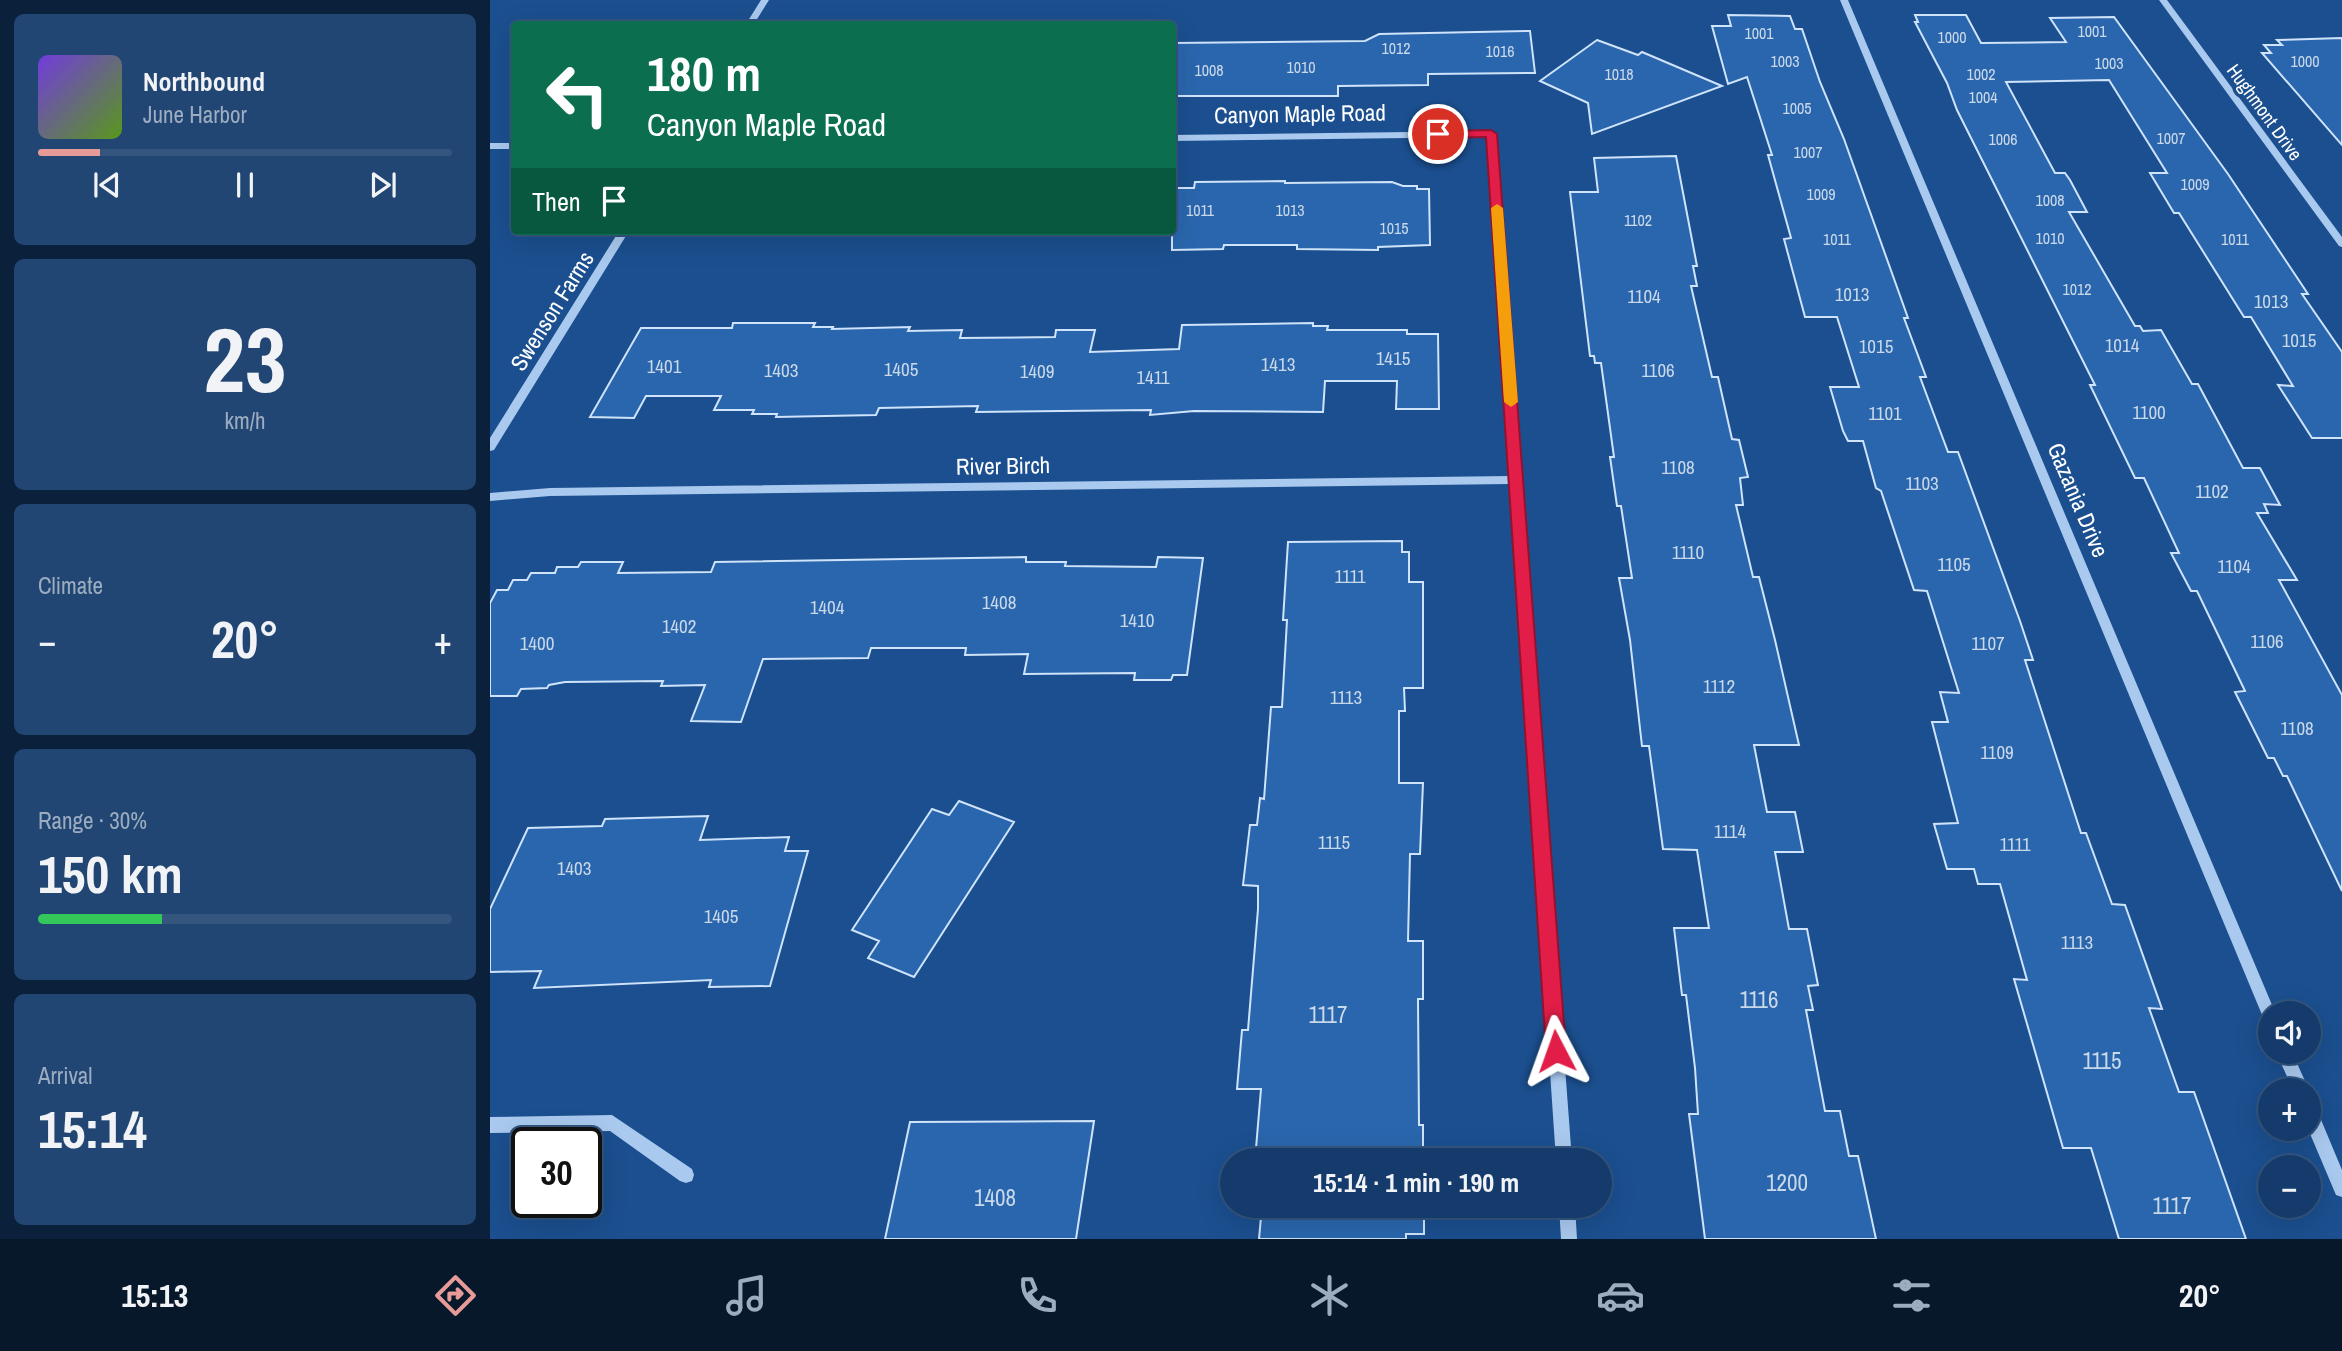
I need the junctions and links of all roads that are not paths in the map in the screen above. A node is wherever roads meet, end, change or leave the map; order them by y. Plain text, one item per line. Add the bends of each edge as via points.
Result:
1 (765, 0) edge
2 (1844, 0) edge
3 (2164, 0) edge
4 (752, 21) edge
5 (1176, 138) edge
6 (490, 146) edge
7 (511, 146) edge
8 (622, 235) edge
9 (2342, 244) edge
10 (490, 447) edge
11 (1516, 480) junction
12 (490, 497) edge
13 (2263, 1001) edge
14 (490, 1125) edge
15 (2321, 1140) edge
16 (1563, 1148) edge
17 (686, 1175) dead end
18 (2342, 1189) edge
19 (1568, 1218) edge
20 (1569, 1239) edge

1 - 4 street
2 - 13 street, Gazania Drive
3 - 9 street, Hughmont Drive
5 - 11 street, Canyon Maple Road via 1491,134
6 - 7 street
8 - 10 street, Swenson Farms
11 - 12 street, River Birch via 550,492
11 - 16 street, Canyon Maple Road
14 - 17 street via 612,1123
15 - 18 street
19 - 20 street

